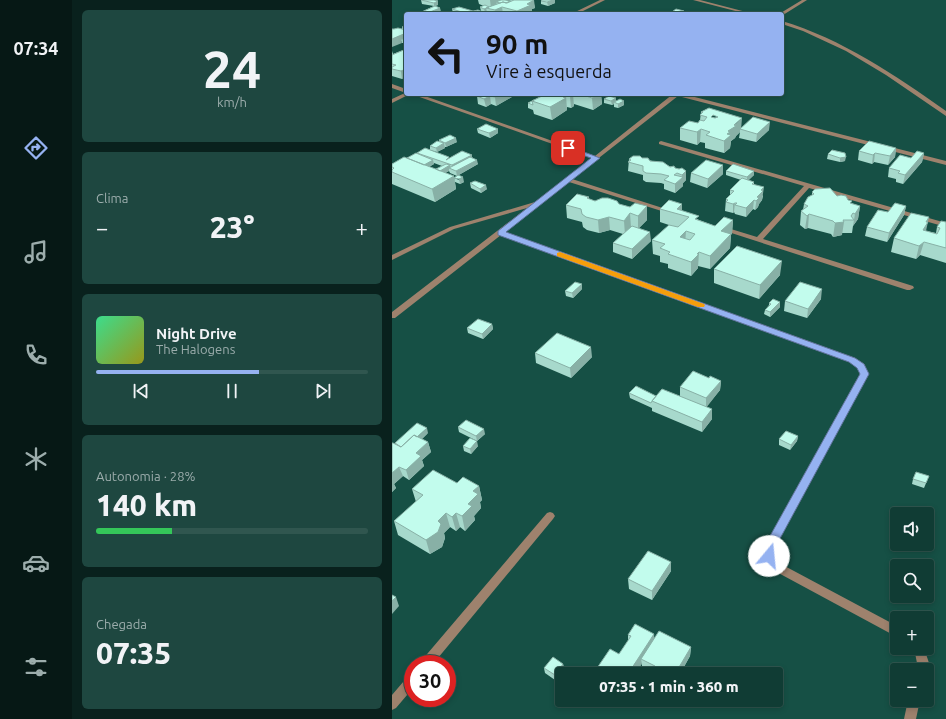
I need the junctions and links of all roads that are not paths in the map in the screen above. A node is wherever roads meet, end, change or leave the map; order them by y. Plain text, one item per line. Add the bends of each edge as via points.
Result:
1 (603, 0) edge
2 (694, 0) edge
3 (806, 0) edge
4 (577, 12) edge
5 (744, 12) edge
6 (784, 12) edge
7 (784, 23) edge
8 (392, 86) edge
9 (404, 92) edge
10 (404, 94) edge
11 (420, 96) edge
12 (674, 96) edge
13 (684, 96) edge
14 (392, 101) edge
15 (946, 114) edge
16 (661, 143) dead end
17 (596, 158) junction
18 (946, 163) edge
19 (568, 180) junction
20 (808, 185) junction
21 (539, 203) junction
22 (675, 214) edge
23 (946, 225) edge
24 (713, 226) edge
25 (501, 233) junction
26 (758, 240) junction
27 (392, 258) edge
28 (910, 288) dead end
29 (392, 316) edge
30 (550, 516) dead end
31 (890, 628) edge
32 (434, 655) edge
33 (404, 690) edge
34 (392, 704) edge
35 (913, 707) edge
36 (910, 719) edge

1 - 4 street
2 - 5 street
3 - 6 street
7 - 15 street via 841,46 910,88
8 - 9 street
10 - 14 street
11 - 17 street
12 - 17 street
13 - 18 street
16 - 20 street
17 - 19 street
19 - 21 street
19 - 22 street
20 - 23 street
20 - 26 street
21 - 25 street
21 - 27 street via 452,228
24 - 26 street
25 - 29 street
25 - 31 street via 852,360 861,366 864,374 771,545 769,556 775,566
26 - 28 street
30 - 32 street
33 - 34 street
35 - 36 street

